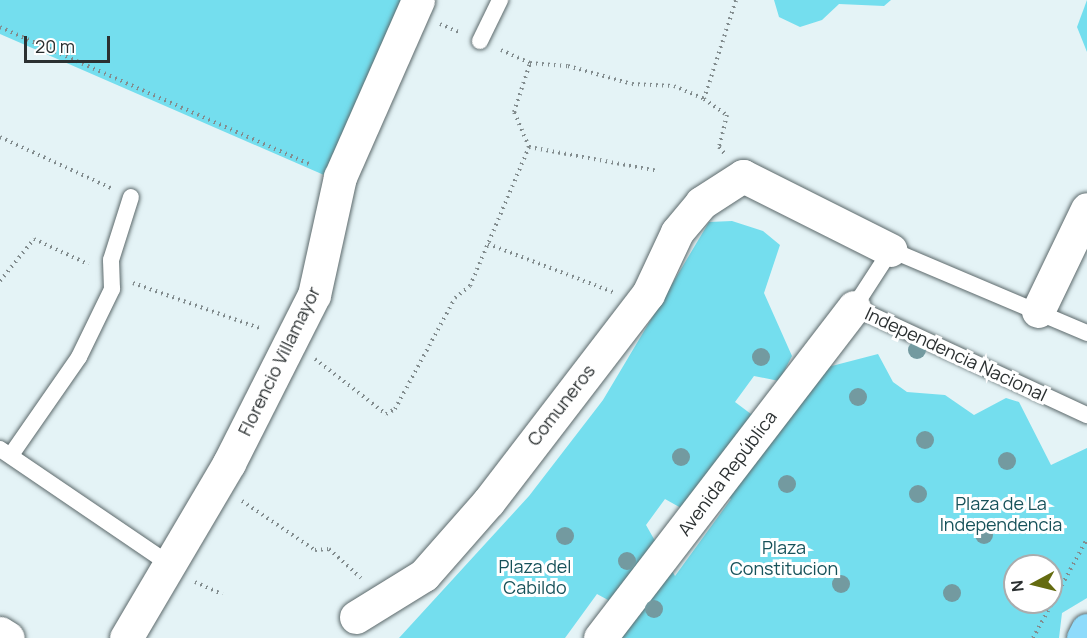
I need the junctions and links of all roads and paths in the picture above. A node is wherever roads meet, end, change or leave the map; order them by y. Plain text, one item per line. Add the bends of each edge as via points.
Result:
1 (500, 0) edge
2 (736, 0) edge
3 (415, 6) edge
4 (0, 27) edge
5 (480, 41) junction
6 (530, 63) junction
7 (704, 99) junction
8 (0, 137) edge
9 (529, 147) junction
10 (657, 171) dead end
11 (743, 176) junction
12 (340, 177) junction
13 (131, 198) joint
14 (1087, 209) edge
15 (488, 244) junction
16 (891, 250) junction
17 (641, 303) junction
18 (854, 307) junction
19 (1038, 311) junction
20 (1087, 333) edge
21 (289, 339) junction
22 (1087, 415) edge
23 (6, 452) edge
24 (216, 484) junction
25 (1087, 539) edge
26 (168, 563) junction
27 (385, 600) junction
28 (356, 616) dead end
29 (1087, 630) edge
30 (0, 633) edge
31 (8, 638) edge
32 (126, 638) edge
33 (600, 638) edge
34 (1033, 638) edge
35 (1083, 638) edge

1 - 5 lane
2 - 7 path
3 - 5 path
3 - 12 street, Florencio Villamayor
4 - 12 path
5 - 6 path
6 - 7 path via 568,66 632,84 674,86
6 - 9 path via 514,112
7 - 11 path via 727,115 719,147
8 - 13 path
9 - 10 path
9 - 15 path
11 - 16 street
11 - 17 street, Comuneros via 688,215
12 - 21 street, Florencio Villamayor via 314,295
13 - 23 lane via 111,260 112,289 79,357
14 - 19 street
15 - 17 path
15 - 21 path via 470,286 454,298 395,409 386,414
16 - 18 lane, Independencia Nacional
16 - 19 lane
17 - 27 street, Comuneros via 424,576
18 - 22 lane, Independencia Nacional
18 - 33 street, Avenida República
19 - 20 lane
21 - 24 street, Florencio Villamayor
23 - 26 lane
24 - 26 street, Florencio Villamayor
24 - 27 path via 315,550 329,549
25 - 34 path
26 - 32 street, Florencio Villamayor
27 - 28 street, Comuneros
29 - 35 highway
30 - 31 street

